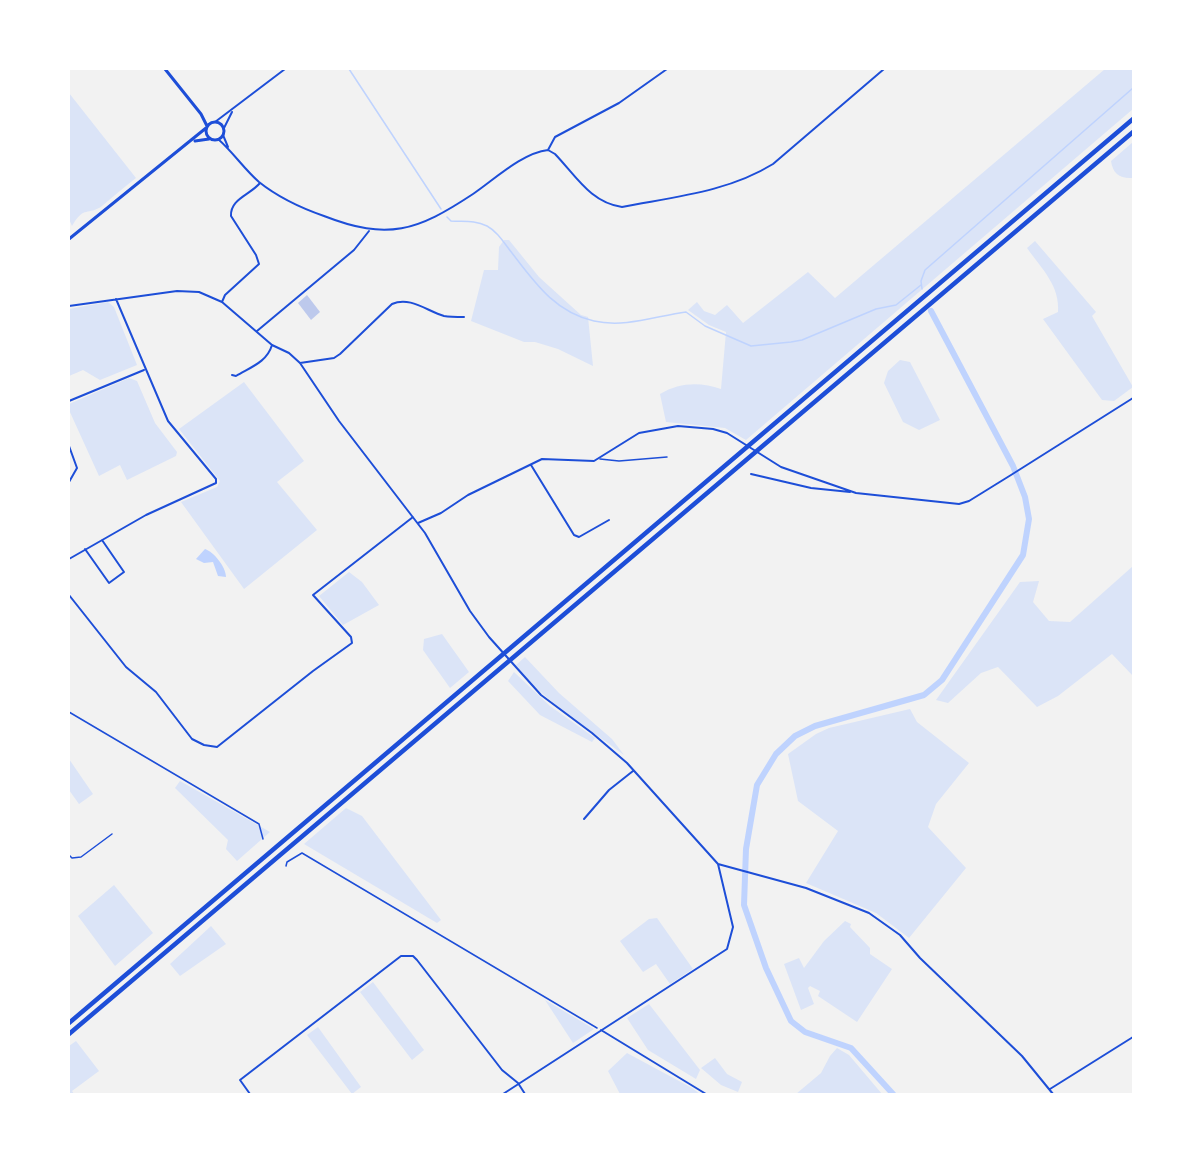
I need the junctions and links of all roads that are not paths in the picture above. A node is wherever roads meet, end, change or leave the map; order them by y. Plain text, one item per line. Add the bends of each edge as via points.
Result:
1 (165, 69) edge
2 (285, 69) edge
3 (667, 69) edge
4 (884, 69) edge
5 (233, 110) junction
6 (201, 114) junction
7 (1133, 119) edge
8 (215, 122) junction
9 (207, 127) junction
10 (224, 128) junction
11 (1133, 132) edge
12 (223, 135) junction
13 (212, 139) junction
14 (218, 139) junction
15 (193, 141) junction
16 (230, 150) junction
17 (548, 150) junction
18 (260, 183) junction
19 (370, 231) junction
20 (69, 239) edge
21 (116, 299) junction
22 (222, 302) junction
23 (69, 306) edge
24 (464, 317) dead end
25 (258, 330) junction
26 (272, 345) junction
27 (300, 363) junction
28 (145, 369) junction
29 (232, 375) dead end
30 (1133, 398) edge
31 (69, 401) edge
32 (69, 446) edge
33 (667, 457) dead end
34 (599, 459) junction
35 (531, 464) junction
36 (752, 474) dead end
37 (69, 482) edge
38 (856, 492) junction
39 (413, 517) junction
40 (609, 520) dead end
41 (418, 523) junction
42 (102, 540) junction
43 (86, 549) junction
44 (69, 560) edge
45 (69, 595) edge
46 (633, 771) junction
47 (584, 819) dead end
48 (112, 834) dead end
49 (69, 855) edge
50 (718, 864) junction
51 (69, 1023) edge
52 (600, 1030) junction
53 (69, 1034) edge
54 (1133, 1037) edge
55 (518, 1083) junction
56 (1050, 1089) junction
57 (250, 1094) edge
58 (502, 1094) edge
59 (525, 1094) edge
60 (706, 1094) edge
61 (1053, 1094) edge

1 - 6 street
2 - 5 street
3 - 17 street via 619,103 555,136
4 - 17 street via 773,164 733,184 622,207 610,206 596,199
5 - 8 street
5 - 10 street
6 - 8 street
6 - 9 street
7 - 51 highway
8 - 9 street
8 - 10 street
9 - 13 street via 206,134
9 - 15 street
10 - 12 street
11 - 53 highway
12 - 14 street
12 - 16 street
13 - 14 street
13 - 15 street
14 - 16 street
15 - 20 street
16 - 18 street
17 - 19 street via 525,159 431,219 391,230
18 - 19 street via 296,206
18 - 22 street via 231,209 231,216 258,264
19 - 25 street
21 - 22 street via 177,291 200,292
21 - 23 street
21 - 28 street
22 - 25 street
24 - 27 street via 445,316 398,301 340,354
25 - 26 street
26 - 27 street
26 - 29 street via 269,355 260,362
27 - 39 street
28 - 31 street
28 - 42 street via 168,421 216,483
30 - 38 street via 969,501 959,504
32 - 37 street via 77,468
33 - 34 lane
34 - 35 street via 557,458
34 - 38 street via 652,429 713,429 736,438 781,466
35 - 40 street via 574,535 579,537
35 - 41 street
36 - 38 street via 811,488
39 - 41 street
39 - 45 street via 314,594 351,637 352,644 217,747 192,739 156,692 126,668
41 - 46 street via 489,637 541,695 592,732
42 - 43 street
42 - 43 street via 124,572 108,583
43 - 44 street
46 - 47 street via 609,790
46 - 50 street
48 - 49 lane via 81,857
50 - 52 street via 733,927 727,949
50 - 56 street via 806,888 885,923 993,1026
52 - 55 street
52 - 60 street
54 - 56 street
55 - 57 street via 502,1070 417,960 402,956 240,1080
55 - 58 street
55 - 59 street
56 - 61 street

